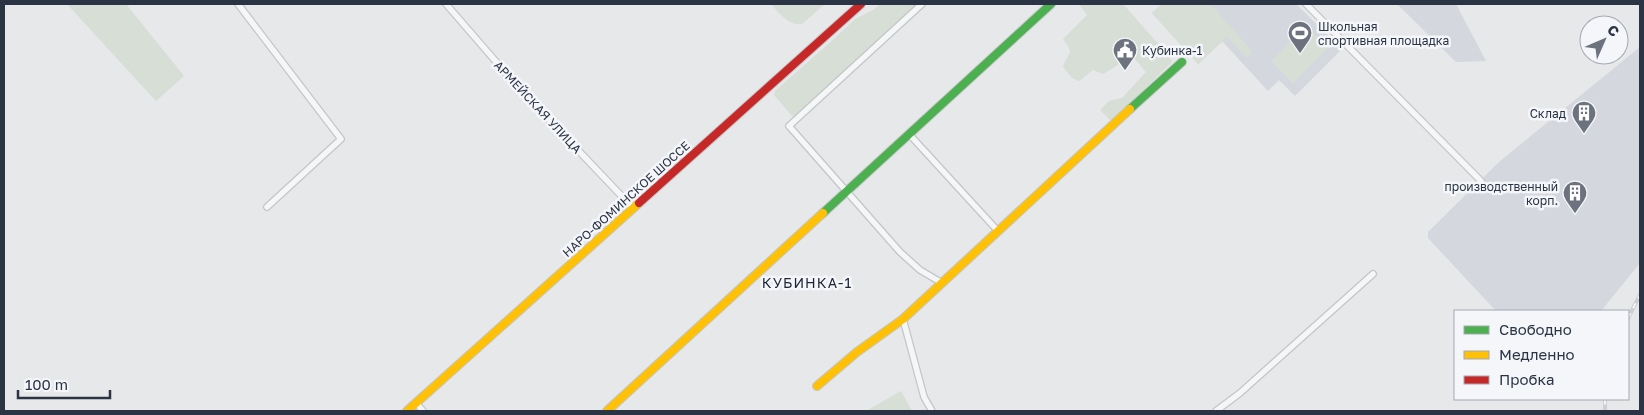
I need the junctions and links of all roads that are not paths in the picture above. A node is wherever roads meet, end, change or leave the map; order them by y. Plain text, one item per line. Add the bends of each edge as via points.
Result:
1 (238, 4) edge
2 (446, 4) edge
3 (861, 4) edge
4 (922, 4) edge
5 (1051, 4) edge
6 (1306, 4) edge
7 (1182, 62) dead end
8 (909, 134) junction
9 (1481, 181) dead end
10 (846, 190) junction
11 (267, 207) dead end
12 (633, 208) junction
13 (997, 230) junction
14 (1373, 274) dead end
15 (942, 283) junction
16 (902, 319) junction
17 (817, 386) dead end
18 (416, 403) junction
19 (407, 411) edge
20 (423, 411) edge
21 (608, 411) edge
22 (932, 411) edge
23 (1216, 411) edge

1 - 11 street via 341,139
2 - 12 street, АРМЕЙСКАЯ УЛИЦА
3 - 12 street, НАРО-ФОМИНСКОЕ ШОССЕ
4 - 10 street via 789,126
5 - 8 street
6 - 9 street
7 - 13 street
8 - 10 street
8 - 13 street
10 - 15 street via 900,252 920,270
10 - 21 street
12 - 18 street, НАРО-ФОМИНСКОЕ ШОССЕ
13 - 15 street
14 - 23 street
15 - 16 street
16 - 17 street
16 - 22 street via 924,397
18 - 19 street, НАРО-ФОМИНСКОЕ ШОССЕ
18 - 20 street

